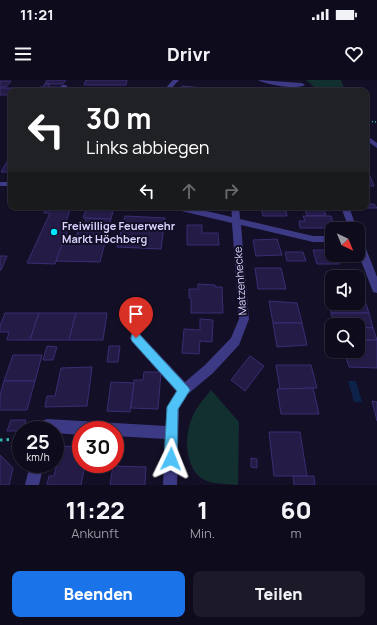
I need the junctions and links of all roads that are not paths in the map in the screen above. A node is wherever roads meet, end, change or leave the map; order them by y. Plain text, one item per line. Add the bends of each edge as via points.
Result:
1 (176, 80) edge
2 (261, 80) edge
3 (302, 84) edge
4 (169, 88) edge
5 (369, 139) edge
6 (377, 146) edge
7 (189, 210) edge
8 (235, 210) edge
9 (346, 210) edge
10 (237, 222) junction
11 (350, 222) edge
12 (325, 239) edge
13 (365, 259) edge
14 (377, 289) edge
15 (136, 338) dead end
16 (184, 390) junction
17 (64, 427) edge
18 (172, 432) junction
19 (35, 473) edge
20 (32, 485) edge
21 (170, 485) edge

1 - 4 street
2 - 3 street via 287,85
5 - 6 street
7 - 10 street
8 - 10 street, Matzenhecke
9 - 11 street
10 - 12 street via 313,239
10 - 16 street, Matzenhecke via 244,319 235,341 209,369
13 - 14 street
15 - 16 street
16 - 18 street, Matzenhecke via 173,407
17 - 18 street
18 - 21 street, Matzenhecke
19 - 20 street

